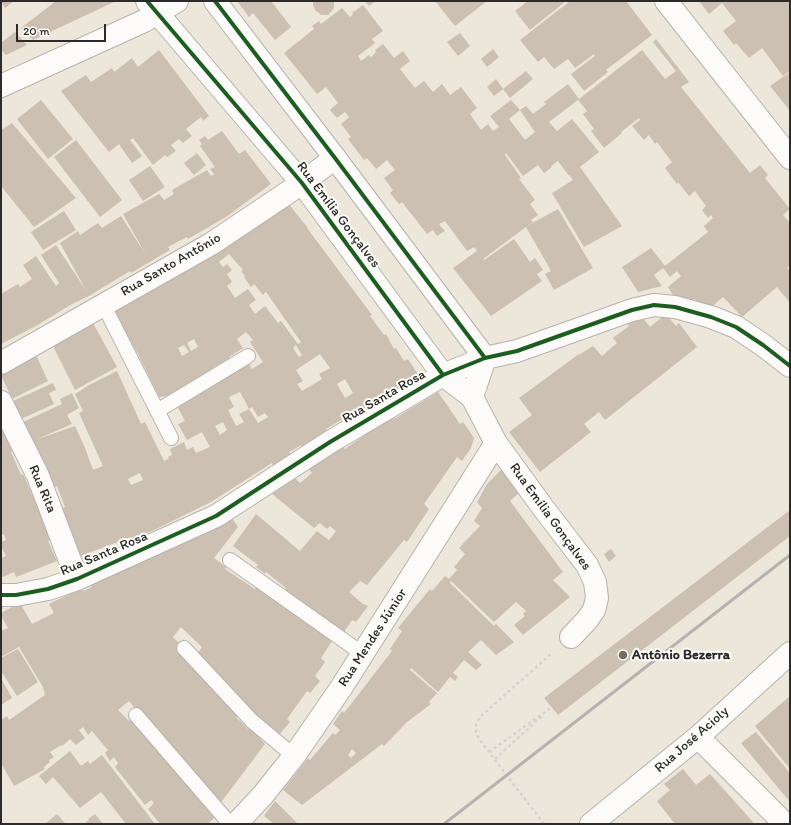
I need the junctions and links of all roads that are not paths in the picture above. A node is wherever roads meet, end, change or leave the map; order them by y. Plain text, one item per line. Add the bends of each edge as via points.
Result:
1 (177, 1) edge
2 (215, 1) edge
3 (666, 1) edge
4 (152, 8) edge
5 (1, 86) edge
6 (336, 158) junction
7 (790, 158) edge
8 (302, 183) junction
9 (103, 304) junction
10 (248, 356) dead end
11 (485, 358) junction
12 (1, 363) edge
13 (790, 366) edge
14 (442, 376) junction
15 (472, 397) junction
16 (1, 402) edge
17 (157, 410) junction
18 (171, 438) dead end
19 (496, 444) junction
20 (230, 560) dead end
21 (77, 579) junction
22 (1, 594) edge
23 (571, 637) road end
24 (184, 648) dead end
25 (790, 653) edge
26 (363, 654) junction
27 (136, 715) dead end
28 (698, 737) junction
29 (294, 756) junction
30 (230, 824) edge
31 (236, 824) edge
32 (591, 824) edge
33 (785, 824) edge

1 - 4 street
2 - 6 street
3 - 7 street
4 - 5 street
4 - 8 street, Rua Emília Gonçalves
6 - 8 street, Rua Santo Antônio
6 - 11 street
8 - 9 street, Rua Santo Antônio via 212,244
8 - 14 street, Rua Emília Gonçalves
9 - 12 street, Rua Santo Antônio
9 - 17 lane
10 - 17 lane
11 - 13 street, Rua Santa Rosa via 517,351 616,315 654,305 675,307 736,327
11 - 14 street, Rua Santa Rosa
11 - 15 street
14 - 15 street, Rua Emília Gonçalves
14 - 21 street, Rua Santa Rosa via 330,442 216,516
15 - 19 street, Rua Emília Gonçalves
16 - 21 street, Rua Rita via 38,476
17 - 18 lane
19 - 23 street, Rua Emília Gonçalves via 587,565 595,582 597,598 594,610
19 - 26 street, Rua Mendes Júnior
20 - 26 lane
21 - 22 street, Rua Santa Rosa via 48,589 16,595
24 - 29 lane via 252,721
25 - 28 street, Rua José Acioly
26 - 29 street, Rua Mendes Júnior
27 - 30 lane
28 - 32 street, Rua José Acioly
28 - 33 street
29 - 31 street, Rua Mendes Júnior via 264,795

